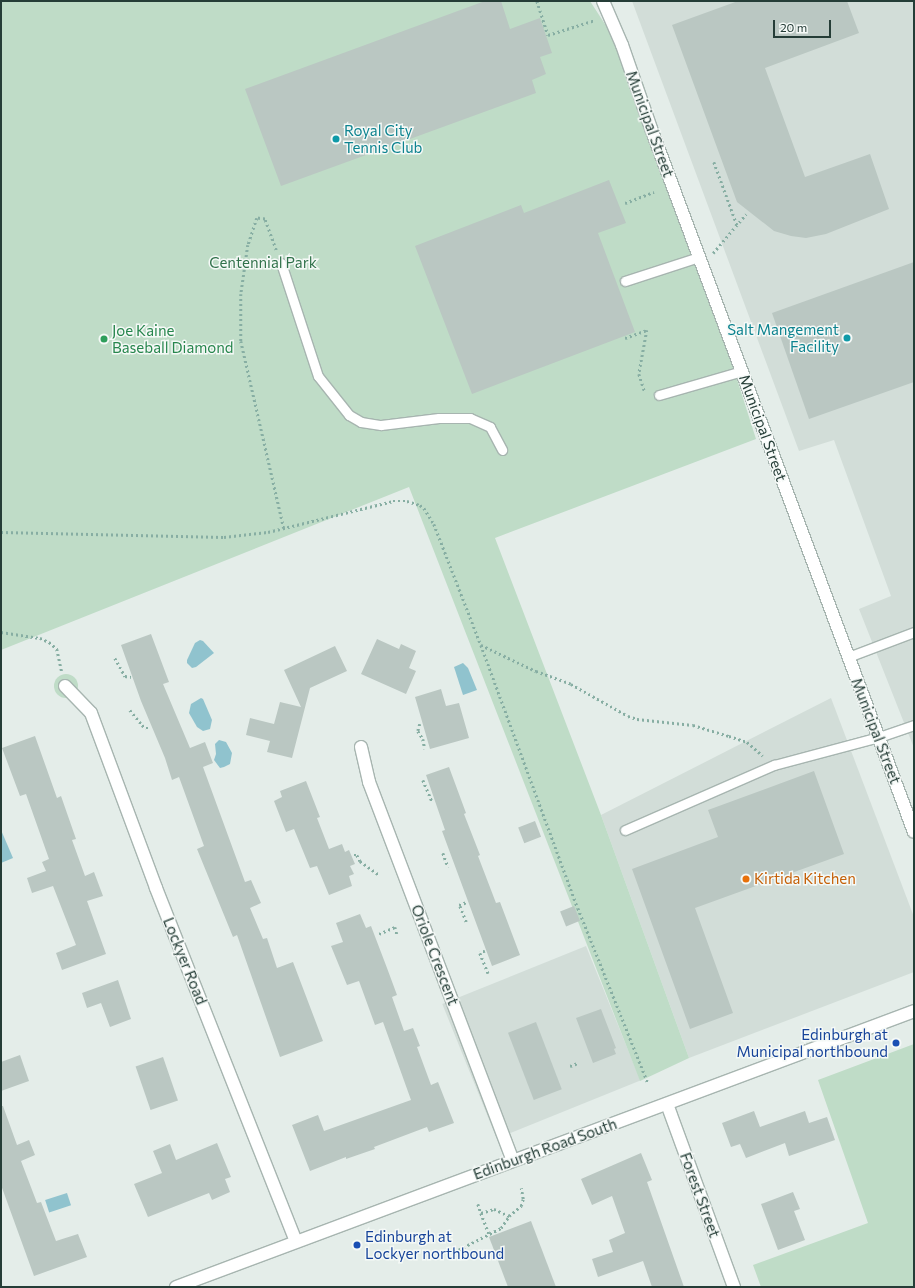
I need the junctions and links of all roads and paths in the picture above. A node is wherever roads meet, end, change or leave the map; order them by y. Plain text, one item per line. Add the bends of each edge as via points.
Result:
1 (537, 1) edge
2 (603, 1) edge
3 (609, 15) junction
4 (714, 162) dead end
5 (654, 192) dead end
6 (625, 202) dead end
7 (746, 214) dead end
8 (737, 225) junction
9 (713, 253) dead end
10 (699, 256) junction
11 (282, 264) joint
12 (625, 281) dead end
13 (625, 338) dead end
14 (742, 371) junction
15 (659, 395) dead end
16 (648, 399) dead end
17 (502, 450) dead end
18 (284, 528) junction
19 (1, 532) edge
20 (1, 632) edge
21 (914, 632) edge
22 (481, 645) junction
23 (848, 657) junction
24 (115, 658) dead end
25 (131, 677) dead end
26 (65, 686) joint
27 (130, 710) dead end
28 (420, 724) dead end
29 (914, 725) edge
30 (150, 728) dead end
31 (879, 737) junction
32 (361, 748) dead end
33 (425, 749) dead end
34 (774, 765) junction
35 (423, 780) dead end
36 (432, 801) dead end
37 (625, 830) dead end
38 (914, 832) edge
39 (443, 853) dead end
40 (354, 855) dead end
41 (448, 867) dead end
42 (379, 875) dead end
43 (466, 902) dead end
44 (466, 922) dead end
45 (378, 934) dead end
46 (397, 934) dead end
47 (485, 951) dead end
48 (488, 972) dead end
49 (914, 1010) edge
50 (578, 1063) dead end
51 (570, 1066) dead end
52 (648, 1083) dead end
53 (667, 1104) junction
54 (513, 1161) junction
55 (521, 1188) dead end
56 (478, 1204) dead end
57 (482, 1213) junction
58 (509, 1216) junction
59 (489, 1234) junction
60 (296, 1241) junction
61 (454, 1252) dead end
62 (176, 1287) edge
63 (734, 1287) edge

1 - 3 path via 548,36
2 - 3 street, Municipal Street
3 - 10 street, Municipal Street
4 - 8 path
5 - 6 path
7 - 8 path
8 - 9 path
10 - 12 lane
10 - 14 street, Municipal Street
11 - 17 lane via 318,376 349,415 361,422 381,426 439,418 470,418 490,427
11 - 18 path via 265,219 257,218 248,245 241,294 241,341
13 - 16 path via 647,330 639,374
14 - 15 lane
14 - 23 street, Municipal Street
18 - 19 path via 224,537
18 - 22 path via 393,501 420,505 434,524
20 - 26 path via 40,638 49,642 57,649
21 - 23 lane
22 - 34 path via 571,684 628,716 693,725 747,742
22 - 52 path via 578,908
23 - 31 street, Municipal Street
24 - 25 path via 125,676
26 - 60 street, Lockyer Road via 91,712 156,888
27 - 30 path via 142,725
28 - 33 path via 418,731
29 - 31 lane
31 - 34 lane
31 - 38 street, Municipal Street
32 - 54 street, Oriole Crescent via 369,782
34 - 37 lane
35 - 36 path
39 - 41 path
40 - 42 path
43 - 44 path via 459,905
45 - 46 path via 394,927
47 - 48 path via 480,953
49 - 53 street, Edinburgh Road South
50 - 51 path
53 - 54 street, Edinburgh Road South
53 - 63 street, Forest Street
54 - 60 street, Edinburgh Road South
55 - 58 path via 521,1206
56 - 57 path
57 - 58 path via 494,1208
57 - 59 path
58 - 59 path via 501,1228
59 - 61 path
60 - 62 street, Edinburgh Road South

